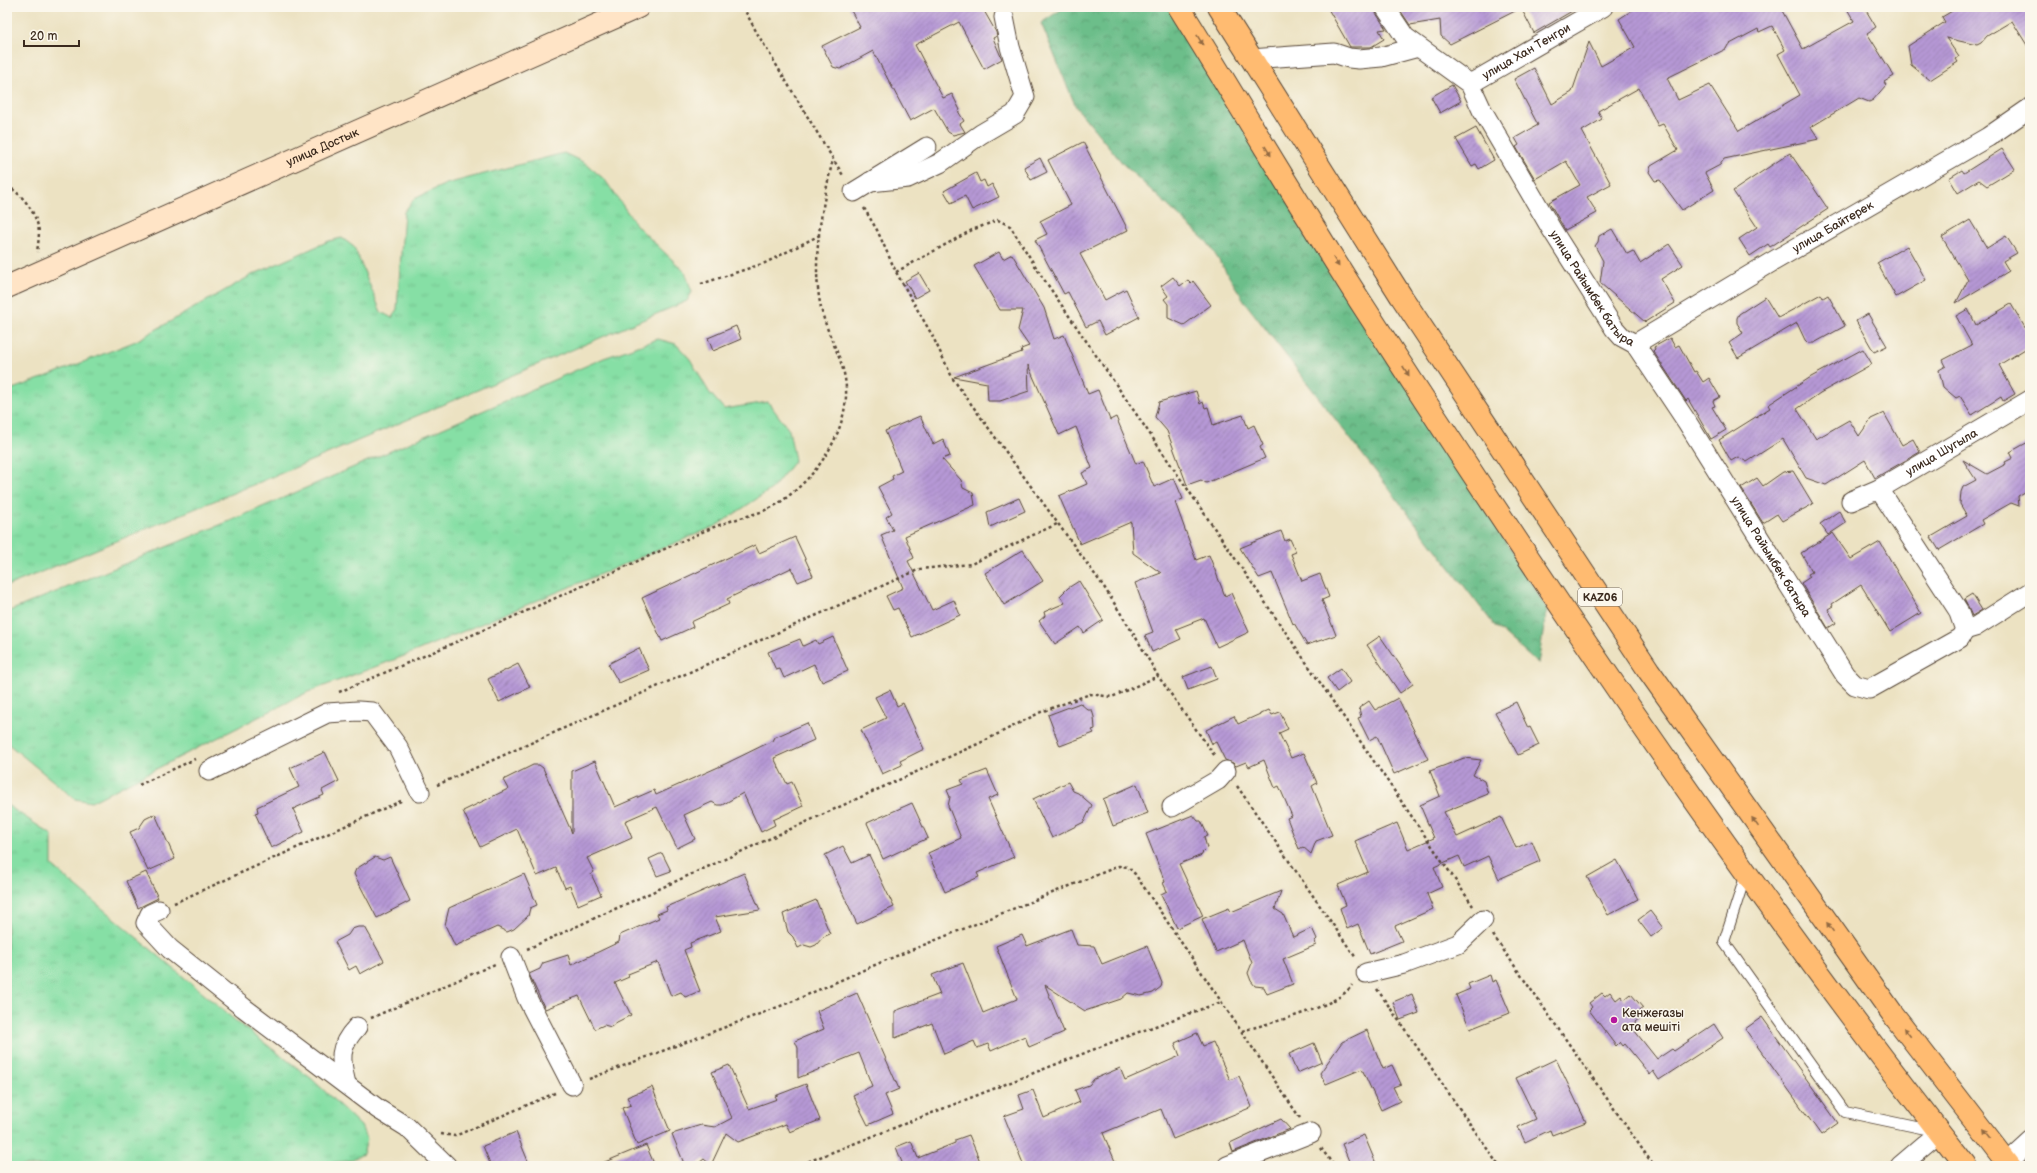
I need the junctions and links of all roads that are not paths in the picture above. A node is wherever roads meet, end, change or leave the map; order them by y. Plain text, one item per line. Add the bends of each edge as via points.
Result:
1 (638, 7) edge
2 (1179, 7) edge
3 (1219, 7) edge
4 (1385, 7) edge
5 (1604, 7) edge
6 (1004, 17) dead end
7 (1418, 47) junction
8 (1251, 59) junction
9 (1470, 84) junction
10 (2030, 108) edge
11 (927, 147) dead end
12 (7, 287) edge
13 (1635, 344) junction
14 (2030, 400) edge
15 (1879, 489) junction
16 (1851, 501) dead end
17 (2030, 592) edge
18 (1965, 630) junction
19 (202, 764) road end
20 (1226, 772) road end
21 (420, 792) road end
22 (1172, 807) dead end
23 (1746, 874) junction
24 (159, 910) road end
25 (1483, 920) road end
26 (511, 957) road end
27 (1364, 970) road end
28 (357, 1027) road end
29 (346, 1084) junction
30 (572, 1085) road end
31 (1940, 1132) junction
32 (1310, 1133) road end
33 (2030, 1139) edge
34 (2013, 1164) edge
35 (447, 1166) edge
36 (1227, 1166) edge
37 (1900, 1166) edge
38 (1966, 1166) edge

1 - 12 main road, улица Достык
2 -> 23 highway, KАZ06 via 1359,299 1613,685
3 - 8 highway, KАZ06
4 - 7 street, улица Райымбек батыра via 1405,37
5 - 9 street, улица Хан Тенгри
6 - 11 street via 1025,97 1015,114 940,162 908,178 862,187
7 - 8 street via 1381,57 1360,59 1334,53
7 - 9 street, улица Райымбек батыра
34 -> 8 highway, KАZ06 via 1892,1013 1649,671 1401,296
9 - 13 street, улица Райымбек батыра via 1482,110 1552,230 1610,322 1622,337
10 - 13 street, улица Байтерек via 1988,137 1770,262
13 - 18 street, улица Райымбек батыра via 1687,422 1845,675 1856,685 1869,689 1960,638
14 - 15 street, улица Шугыла
15 - 16 street, улица Шугыла
15 - 18 street via 1958,610
17 - 18 street, улица Райымбек батыра via 1975,627
19 - 21 street via 327,713 372,712 398,747
20 - 22 street via 1218,780
23 - 31 highway, KАZ06
23 - 31 lane via 1724,942 1845,1112
24 - 29 street via 150,914 146,923 170,949
25 - 27 street via 1458,944 1404,964
26 - 30 street via 530,1004
28 - 29 street via 347,1037 342,1050 341,1062
29 - 35 street via 407,1127
31 - 37 street
31 - 38 highway, KАZ06
32 - 36 street
33 - 34 street

